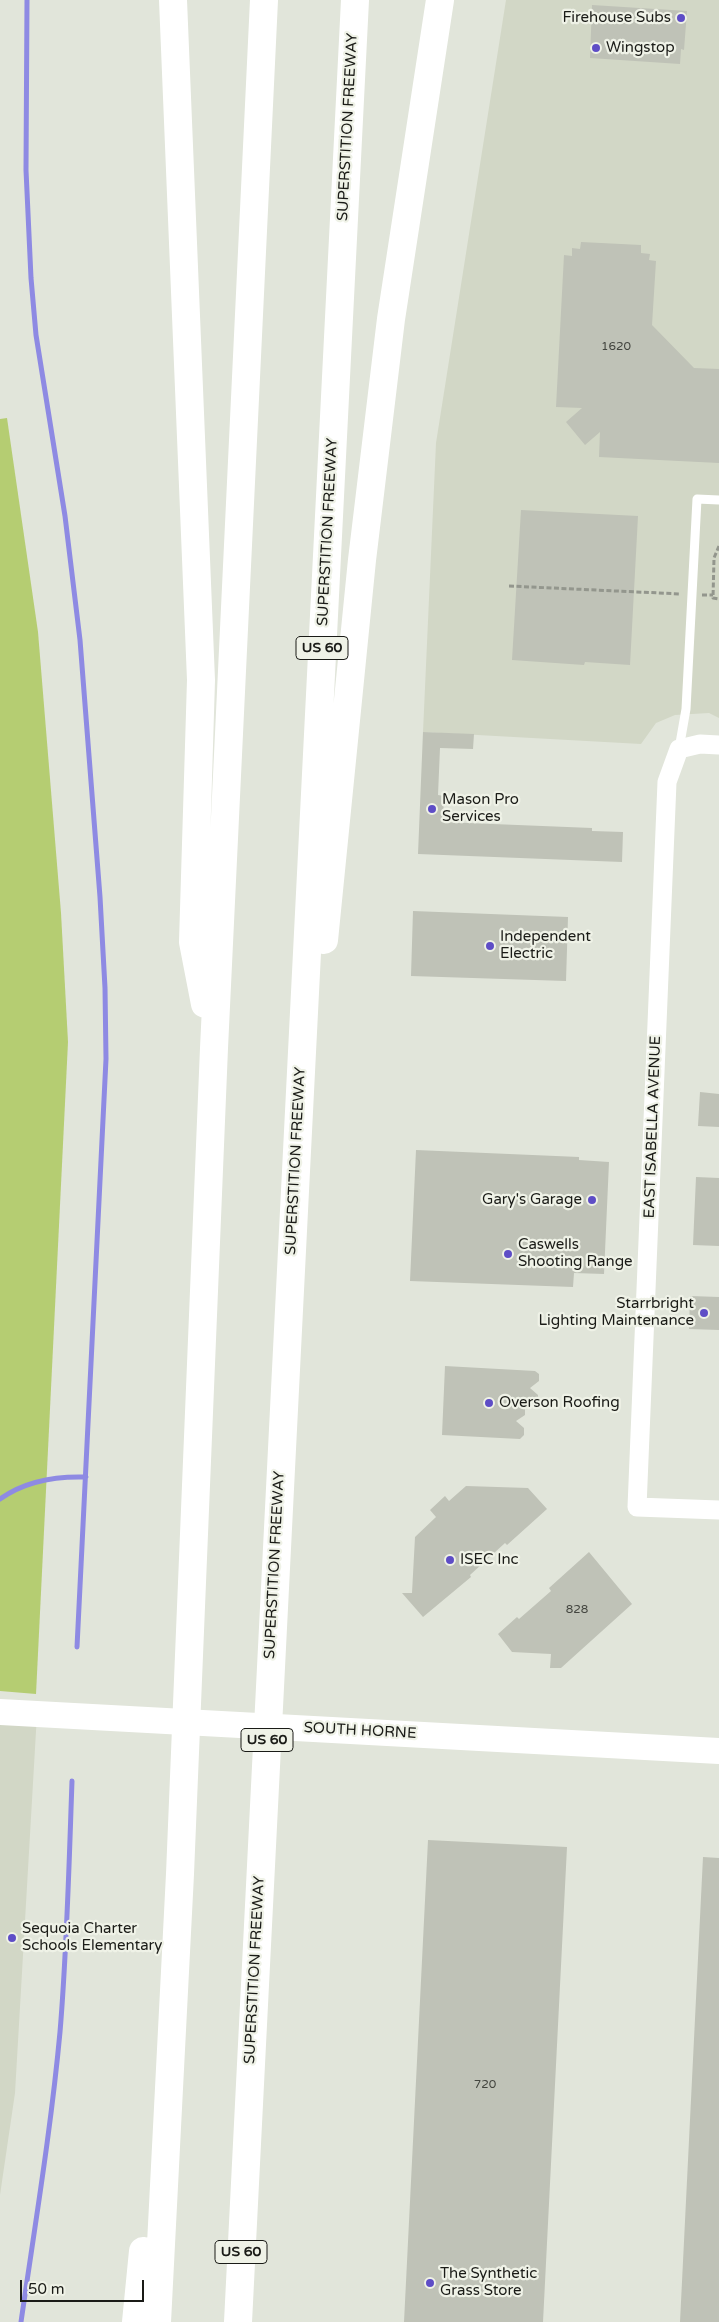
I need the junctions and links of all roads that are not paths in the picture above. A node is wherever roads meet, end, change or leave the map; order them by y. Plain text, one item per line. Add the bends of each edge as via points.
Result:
1 (173, 0) edge
2 (264, 0) edge
3 (355, 0) edge
4 (440, 0) edge
5 (719, 500) edge
6 (719, 745) edge
7 (679, 750) junction
8 (214, 1048) junction
9 (289, 1297) junction
10 (719, 1510) edge
11 (0, 1712) edge
12 (719, 1752) edge
13 (180, 1874) junction
14 (244, 2183) junction
15 (136, 2322) edge
16 (157, 2322) edge
17 (238, 2322) edge
18 (245, 2322) edge

1 - 8 highway via 201,680 194,942
2 - 8 highway
3 - 9 highway, SUPERSTITION FREEWAY / US 60
4 - 9 highway via 391,319 362,560
5 - 7 lane via 698,499 686,709
6 - 7 street via 700,744
7 - 10 street, EAST ISABELLA AVENUE via 667,782 638,1507
8 - 13 highway
9 - 14 highway, SUPERSTITION FREEWAY / US 60
11 - 12 street, SOUTH HORNE
13 - 15 highway
13 - 16 highway
14 - 17 highway, SUPERSTITION FREEWAY / US 60
14 - 18 highway

